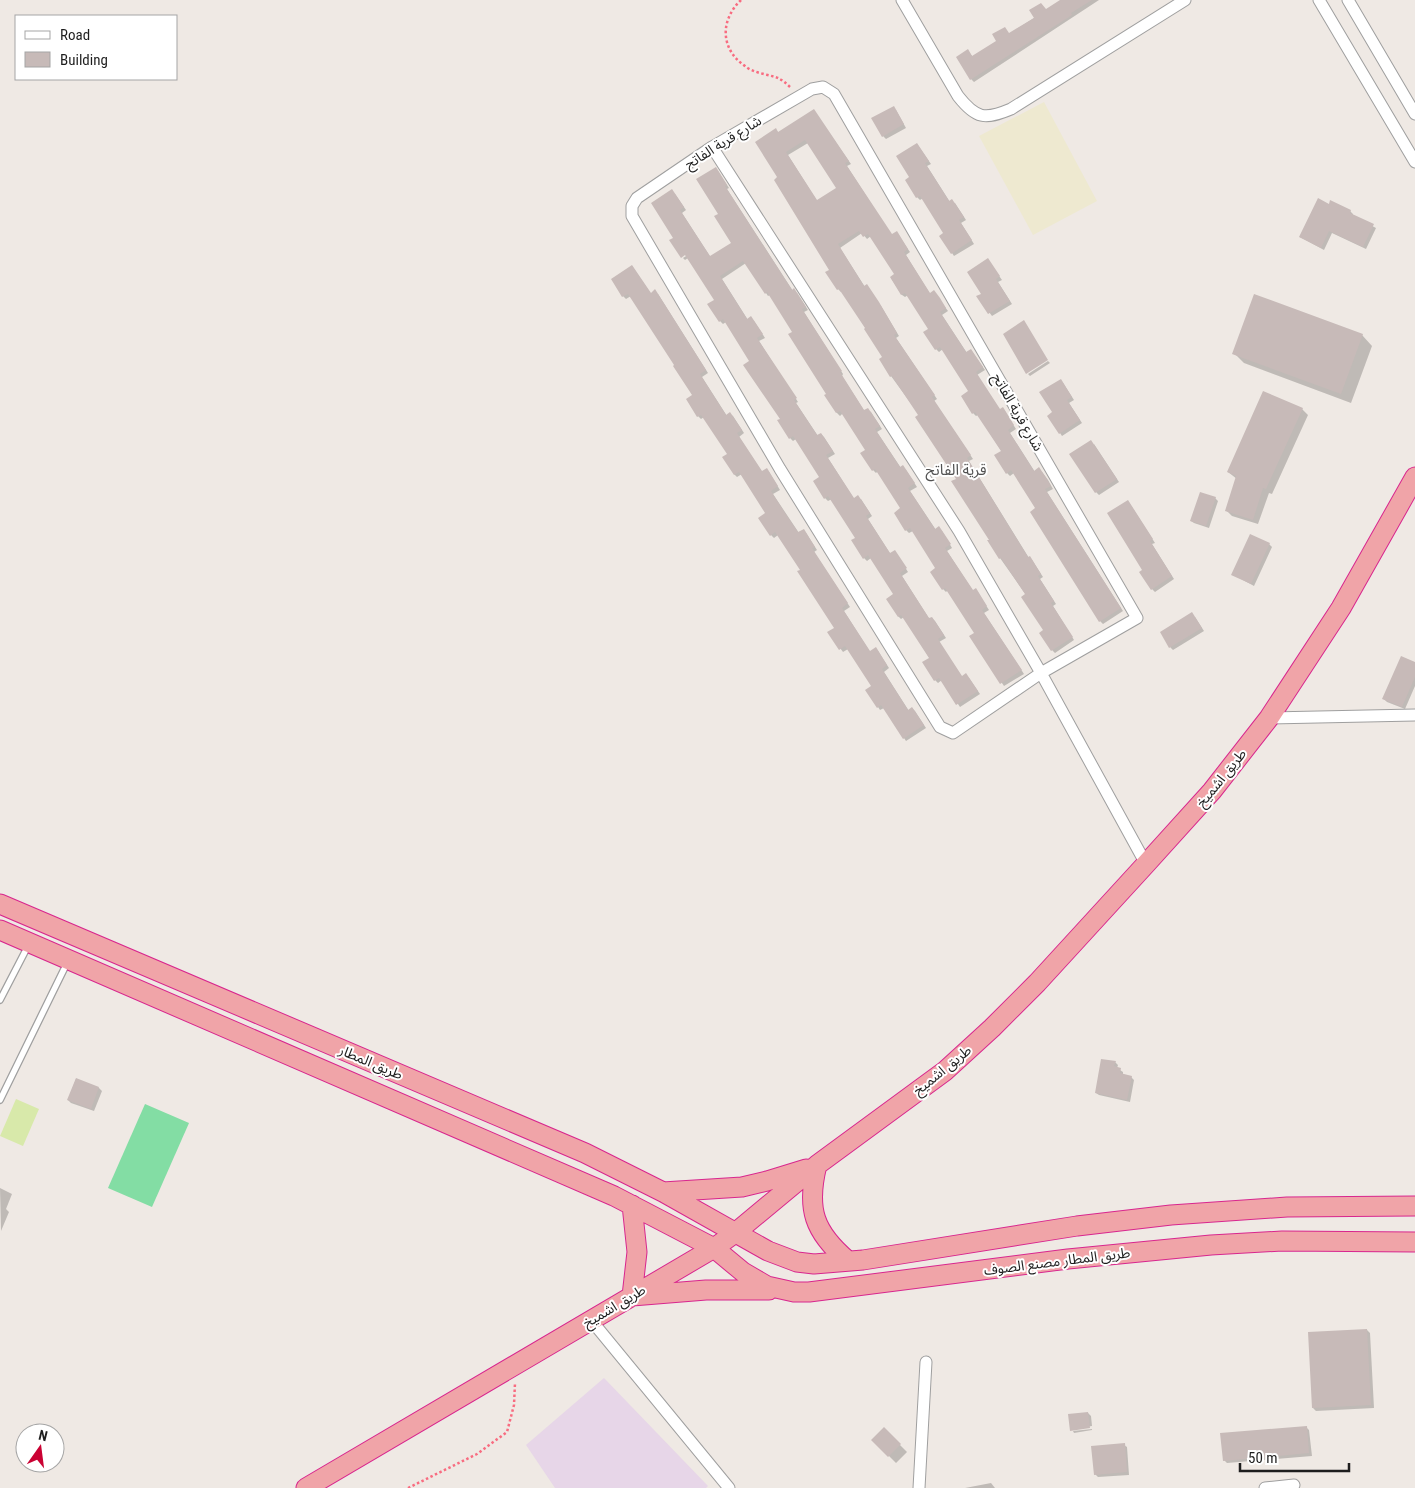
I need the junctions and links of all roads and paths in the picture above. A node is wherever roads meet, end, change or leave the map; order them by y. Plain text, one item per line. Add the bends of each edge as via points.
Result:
1 (741, 0) edge
2 (902, 0) edge
3 (1185, 0) edge
4 (1319, 0) edge
5 (1348, 0) edge
6 (802, 95) junction
7 (1415, 114) edge
8 (712, 147) junction
9 (1415, 162) edge
10 (1415, 477) edge
11 (1041, 673) junction
12 (1415, 715) edge
13 (1269, 718) junction
14 (1146, 864) junction
15 (0, 904) edge
16 (0, 930) edge
17 (30, 943) junction
18 (69, 960) junction
19 (0, 1000) edge
20 (0, 1100) edge
21 (817, 1165) junction
22 (634, 1178) junction
23 (663, 1192) junction
24 (614, 1196) junction
25 (632, 1206) junction
26 (1415, 1206) edge
27 (736, 1233) junction
28 (1015, 1236) junction
29 (1415, 1242) edge
30 (714, 1248) junction
31 (848, 1261) junction
32 (1018, 1266) junction
33 (779, 1290) junction
34 (632, 1296) junction
35 (591, 1320) junction
36 (926, 1362) dead end
37 (516, 1364) junction
38 (1294, 1484) dead end
39 (306, 1488) edge
40 (408, 1488) edge
41 (729, 1488) edge
42 (919, 1488) edge
43 (1265, 1488) edge

1 - 6 path via 733,8 724,32 731,53 745,67 780,79
2 - 3 street via 958,96 970,111 980,116 1012,110
4 - 9 street
5 - 7 street
6 - 8 street, شارع قرية الفاتح
6 - 11 street, شارع قرية الفاتح via 823,87 834,94 1137,618
8 - 11 street via 959,531
8 - 11 street, شارع قرية الفاتح via 637,198 632,206 632,216 780,469 940,727 953,733
10 - 13 highway, طريق اشميخ via 1341,608
11 - 14 street
12 - 13 street
13 - 14 highway, طريق اشميخ via 1212,791
14 - 21 highway, طريق اشميخ via 992,1028 944,1071
15 - 22 highway, طريق المطار via 585,1154
16 - 17 highway, طريق المطار
17 - 18 highway, طريق المطار
17 - 19 lane
18 - 20 lane
18 - 24 highway, طريق المطار
21 - 23 highway via 742,1187
21 - 27 highway, طريق اشميخ
21 - 31 highway via 812,1186 813,1208 819,1229 831,1247
22 - 23 highway, طريق المطار
22 - 24 highway via 635,1183 627,1194
23 - 27 highway, طريق المطار
24 - 25 highway, طريق المطار
25 - 30 highway, طريق المطار
25 - 34 highway via 637,1252
26 - 28 highway, طريق المطار مصنع الصوف via 1335,1205 1229,1210 1124,1220
27 - 30 highway, طريق اشميخ
27 - 31 highway, طريق المطار مصنع الصوف via 797,1262
28 - 31 highway, طريق المطار مصنع الصوف
28 - 32 highway
29 - 32 highway, طريق المطار مصنع الصوف via 1282,1241 1140,1251
30 - 33 highway, طريق المطار مصنع الصوف via 755,1280
30 - 34 highway, طريق اشميخ
32 - 33 highway, طريق المطار مصنع الصوف via 809,1292
33 - 34 highway via 706,1290
34 - 35 highway, طريق اشميخ
35 - 37 highway, طريق اشميخ
35 - 41 street
36 - 42 street
37 - 39 highway, طريق اشميخ
37 - 40 path via 514,1405 507,1432 477,1454
38 - 43 street

